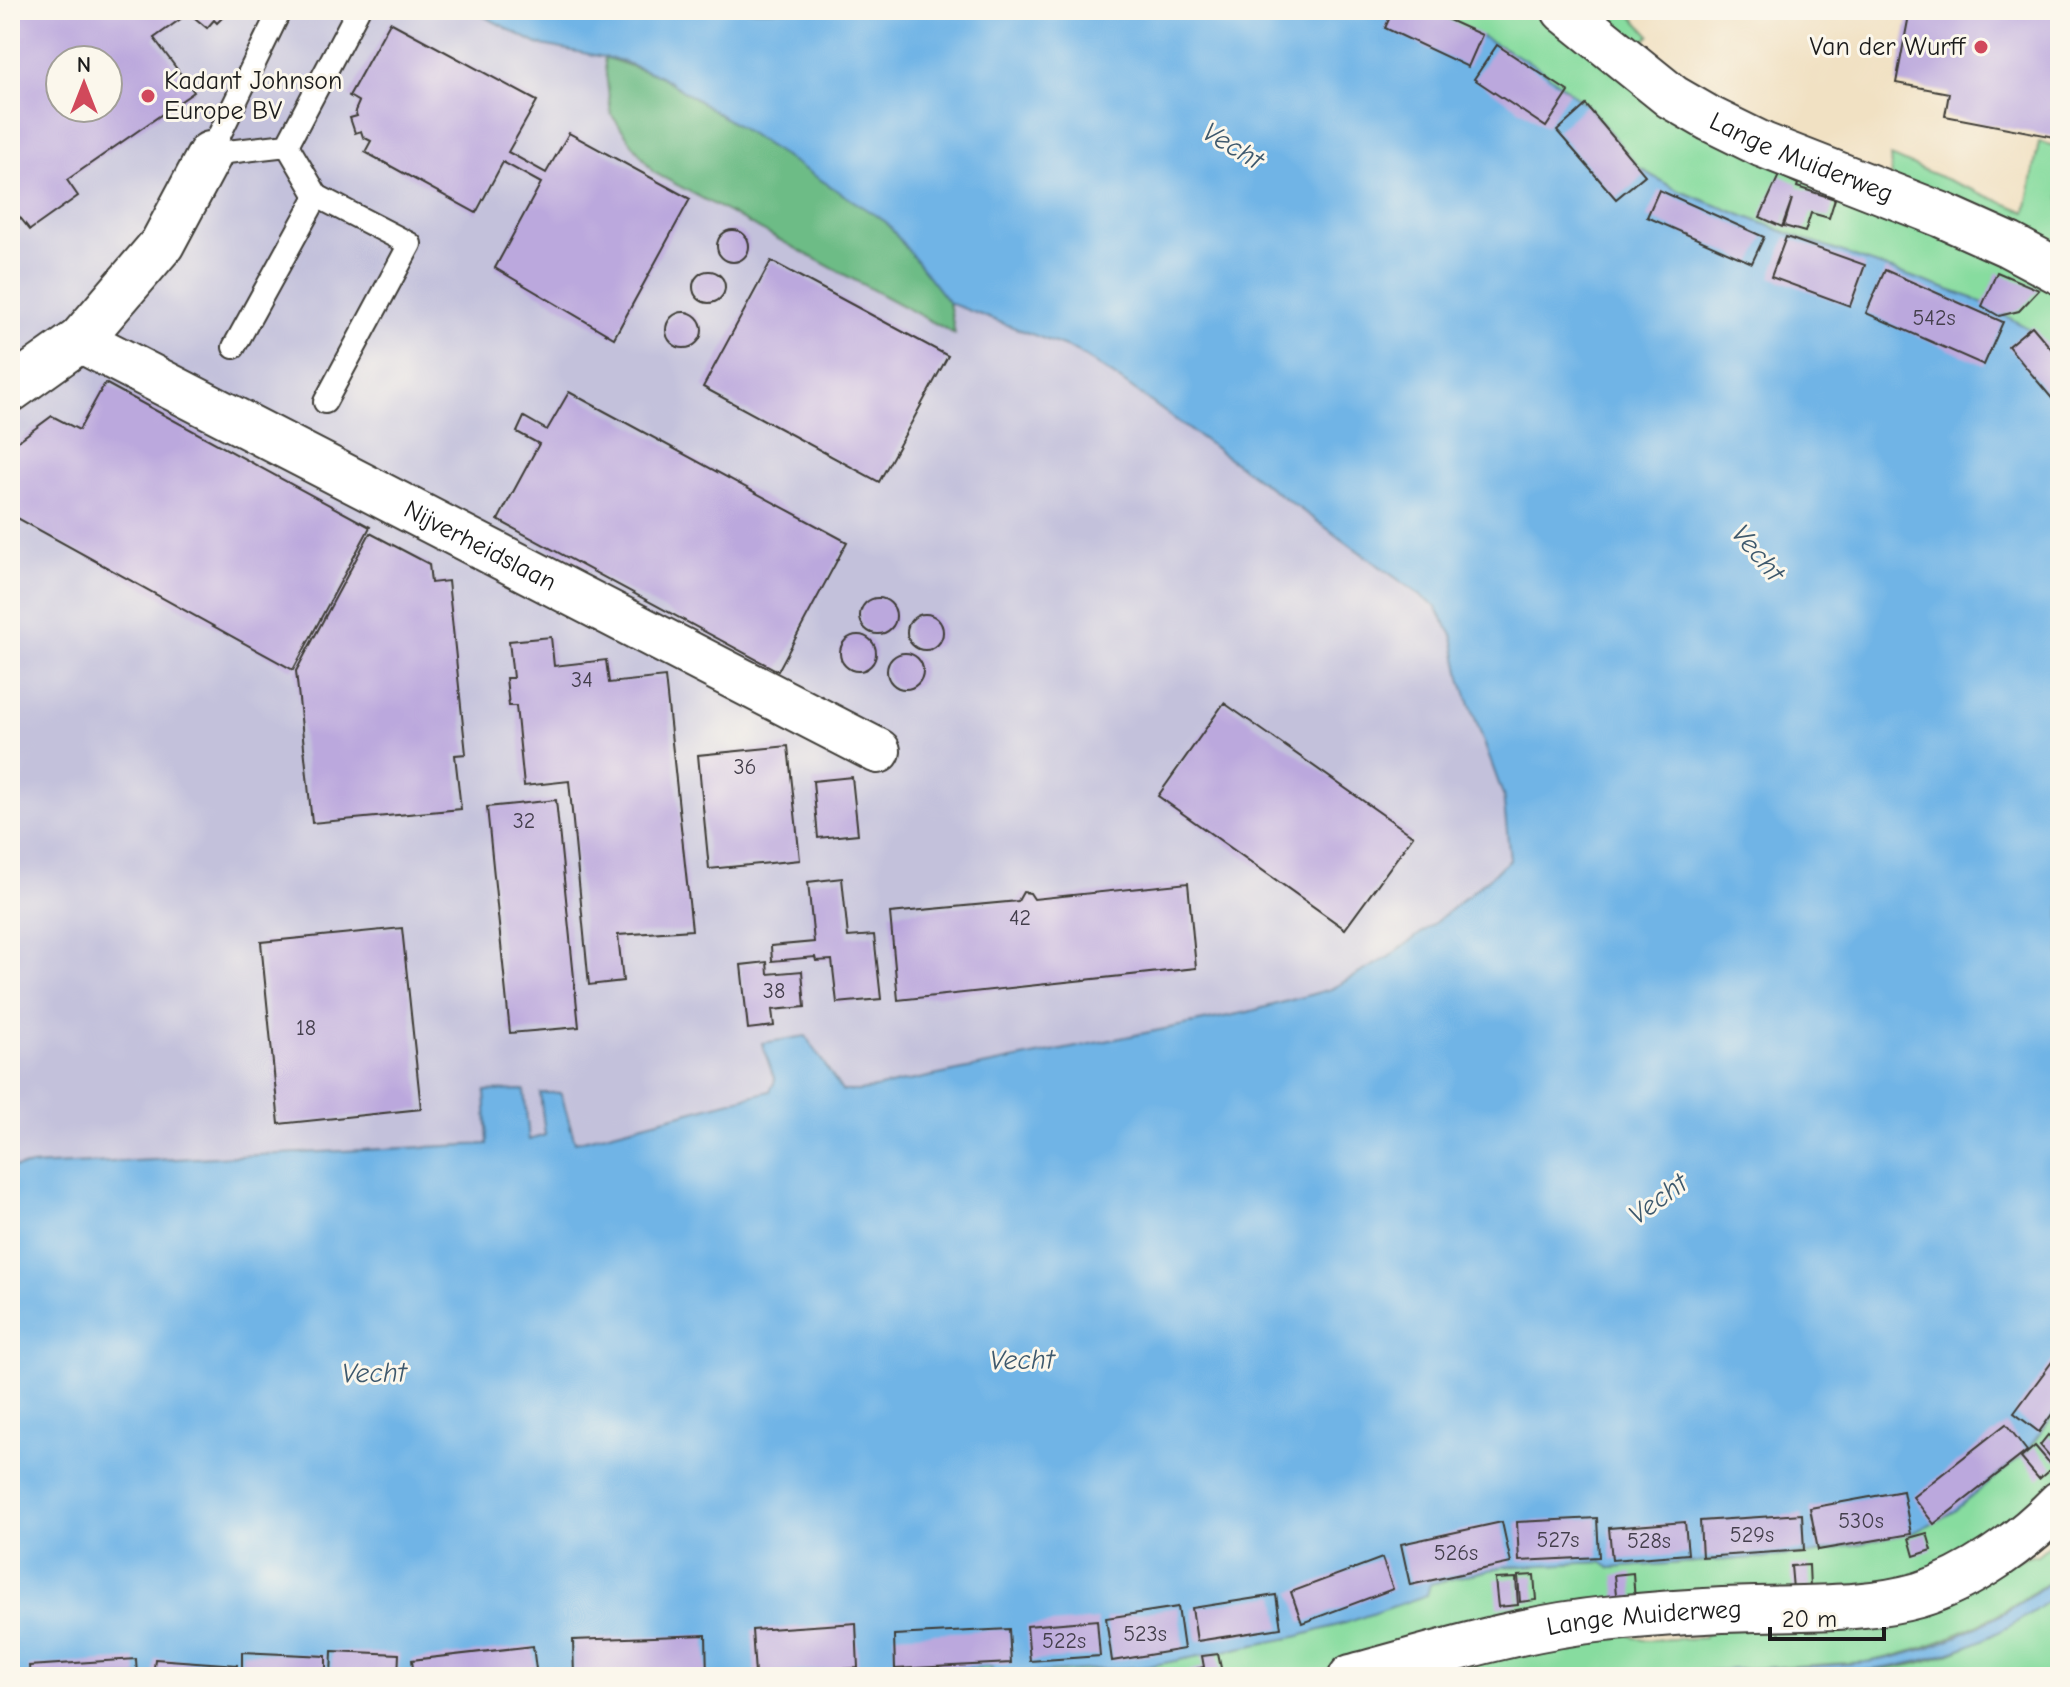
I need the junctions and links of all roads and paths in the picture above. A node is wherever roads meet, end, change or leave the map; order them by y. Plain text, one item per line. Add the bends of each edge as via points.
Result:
1 (280, 10) edge
2 (358, 10) edge
3 (1564, 10) edge
4 (287, 145) junction
5 (210, 154) junction
6 (317, 196) junction
7 (2060, 272) edge
8 (80, 340) junction
9 (234, 347) dead end
10 (10, 390) edge
11 (325, 402) dead end
12 (878, 751) dead end
13 (2060, 1503) edge
14 (1351, 1677) edge

1 - 5 lane
2 - 4 lane
3 - 7 street, Lange Muiderweg via 1672,97 1710,119 1942,215
4 - 5 lane
4 - 6 lane
5 - 8 street via 162,244
6 - 9 lane
6 - 11 lane via 410,244
8 - 10 street
8 - 12 street, Nijverheidslaan
13 - 14 street, Lange Muiderweg via 2019,1540 1921,1594 1880,1604 1603,1619 1490,1640

